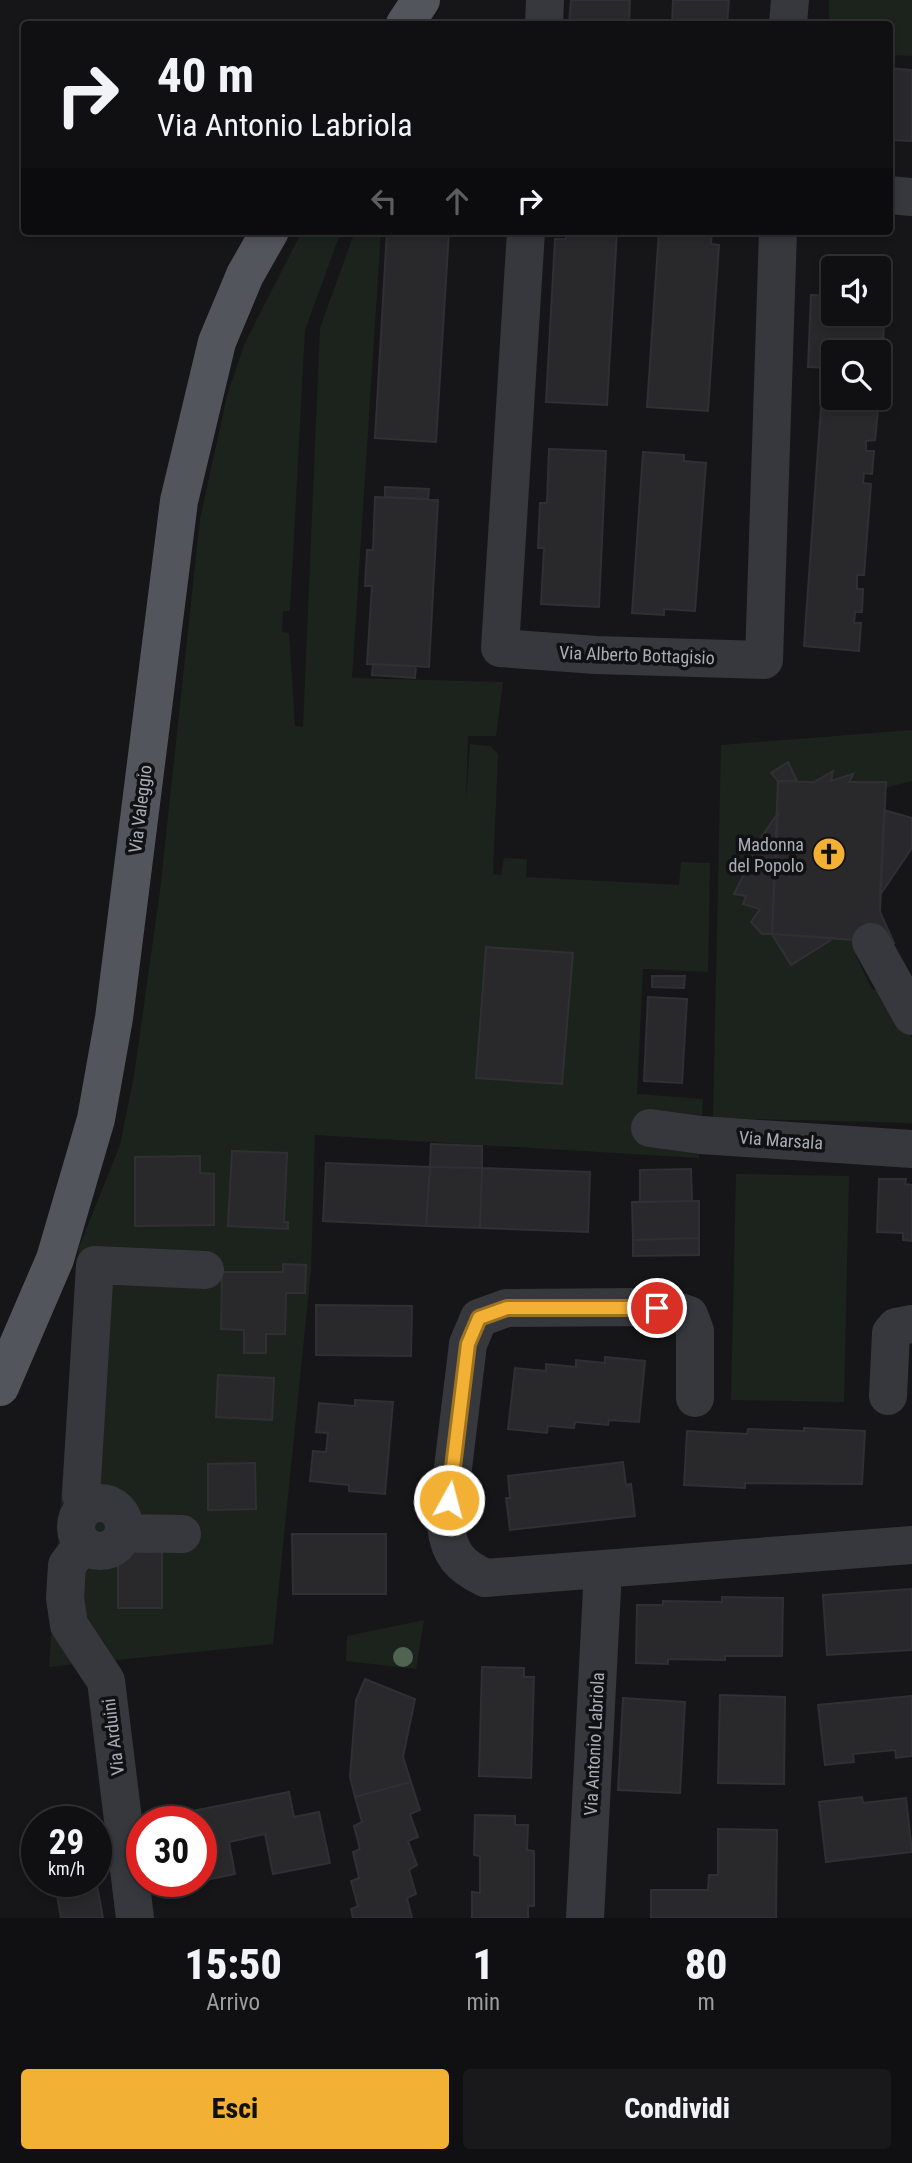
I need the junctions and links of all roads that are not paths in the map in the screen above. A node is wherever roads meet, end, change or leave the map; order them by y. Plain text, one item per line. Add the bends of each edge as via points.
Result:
1 (545, 0) edge
2 (790, 0) edge
3 (544, 21) edge
4 (788, 21) edge
5 (893, 195) edge
6 (912, 197) edge
7 (268, 235) edge
8 (526, 235) edge
9 (778, 235) edge
10 (871, 942) dead end
11 (912, 1016) edge
12 (650, 1128) dead end
13 (912, 1149) edge
14 (205, 1270) dead end
15 (912, 1324) edge
16 (0, 1387) edge
17 (888, 1396) dead end
18 (695, 1398) dead end
19 (87, 1506) junction
20 (124, 1533) junction
21 (183, 1534) dead end
22 (83, 1545) junction
23 (912, 1545) edge
24 (603, 1570) junction
25 (135, 1918) edge
26 (585, 1918) edge

1 - 3 street
2 - 4 street
5 - 6 street
7 - 16 main road, Via Valeggio via 217,342 179,501 114,1018 96,1119 55,1259
8 - 9 street, Via Alberto Bottagisio via 500,648 764,660
10 - 11 street
12 - 13 street, Via Marsala
14 - 19 street via 95,1265 81,1496
15 - 17 street via 891,1334
18 - 24 street via 695,1331 688,1315 642,1307 507,1308 479,1318 468,1344 446,1526 453,1555 464,1569 485,1578
19 - 20 street via 98,1502 113,1506 123,1518
19 - 22 street via 75,1530
20 - 21 street
20 - 22 street via 106,1551
22 - 25 street, Via Arduini via 66,1565 65,1598 69,1625 106,1681
23 - 24 street
24 - 26 street, Via Antonio Labriola

